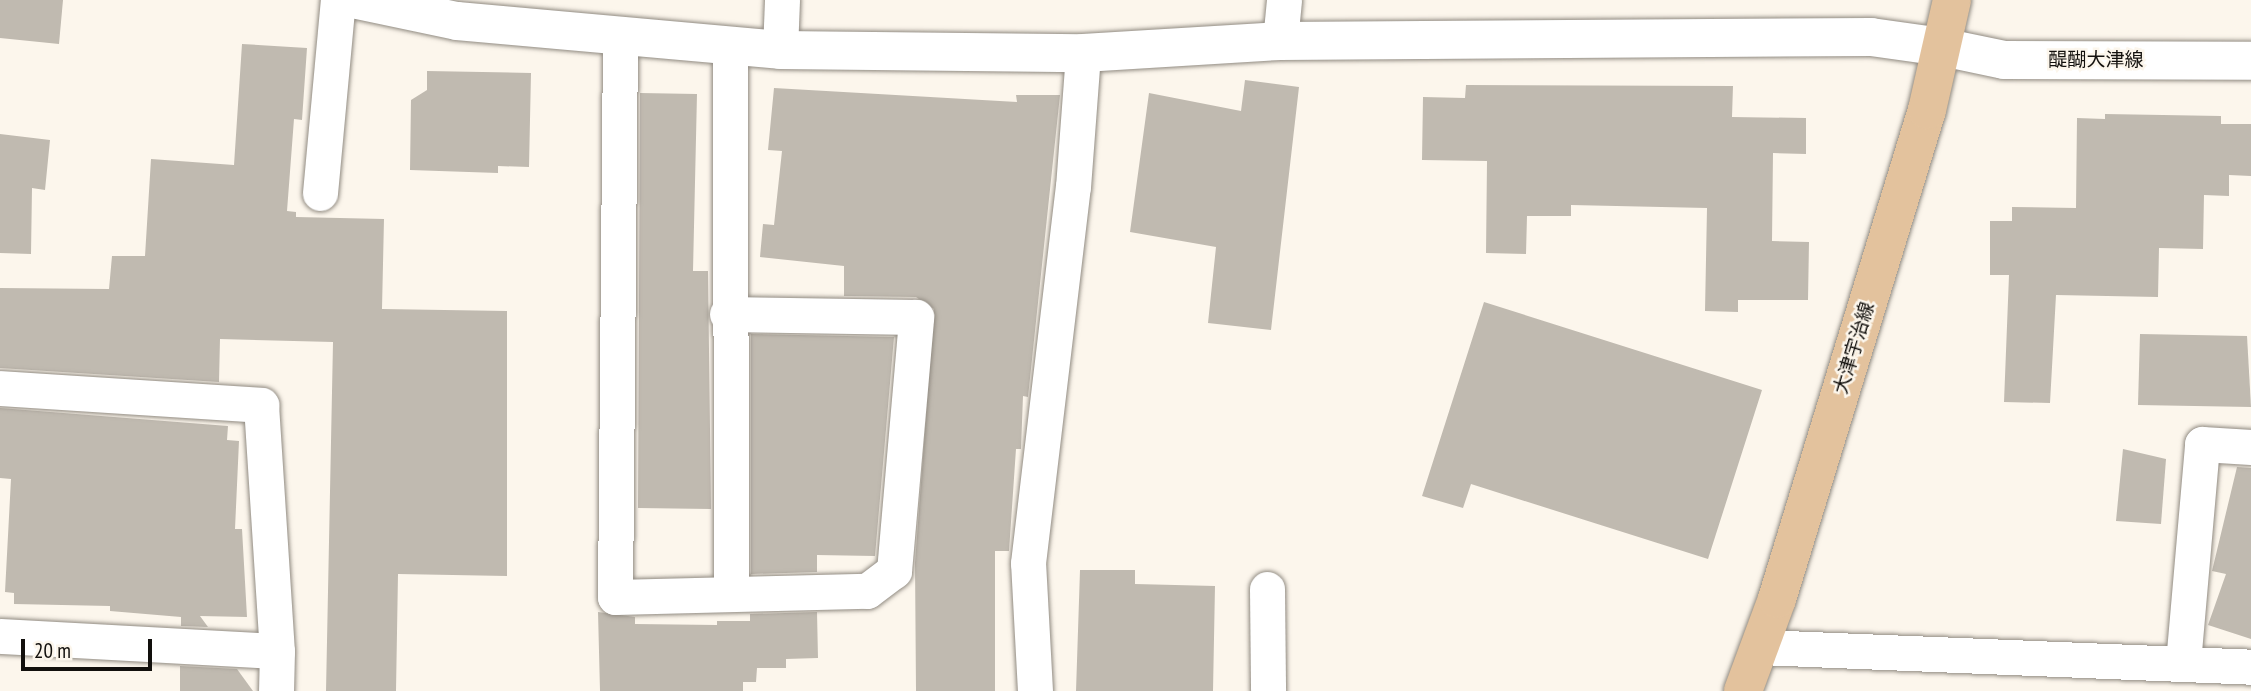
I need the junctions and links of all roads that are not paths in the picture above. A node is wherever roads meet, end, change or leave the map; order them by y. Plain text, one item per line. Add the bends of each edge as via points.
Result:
1 (338, 0) edge
2 (357, 0) edge
3 (782, 0) edge
4 (1284, 0) edge
5 (1952, 0) edge
6 (620, 38) junction
7 (1280, 41) junction
8 (730, 47) junction
9 (1942, 47) junction
10 (780, 50) junction
11 (1083, 53) junction
12 (2251, 61) edge
13 (320, 193) dead end
14 (727, 314) junction
15 (0, 388) edge
16 (2251, 447) edge
17 (1267, 589) dead end
18 (731, 593) junction
19 (0, 636) edge
20 (1760, 647) junction
21 (277, 651) junction
22 (2183, 663) junction
23 (2251, 667) edge
24 (276, 691) edge
25 (1035, 691) edge
26 (1268, 691) edge
27 (1743, 691) edge

1 - 13 street
2 - 6 street, 醍醐大津線 via 457,21
3 - 10 street
4 - 7 street
5 - 9 main road, 大津宇治線
6 - 8 street, 醍醐大津線
6 - 18 street via 615,597
7 - 9 street, 醍醐大津線 via 1871,37
7 - 11 street, 醍醐大津線
8 - 10 street, 醍醐大津線
8 - 14 street
9 - 12 street, 醍醐大津線 via 2004,60
9 - 20 main road, 大津宇治線 via 1923,123
10 - 11 street, 醍醐大津線
11 - 25 street via 1073,187 1028,563
14 - 18 street
14 - 18 street via 916,317 894,571 867,591
15 - 21 street via 261,405
16 - 22 street via 2202,444
17 - 26 street
19 - 21 street
20 - 22 street
20 - 27 main road, 大津宇治線
21 - 24 street
22 - 23 street

